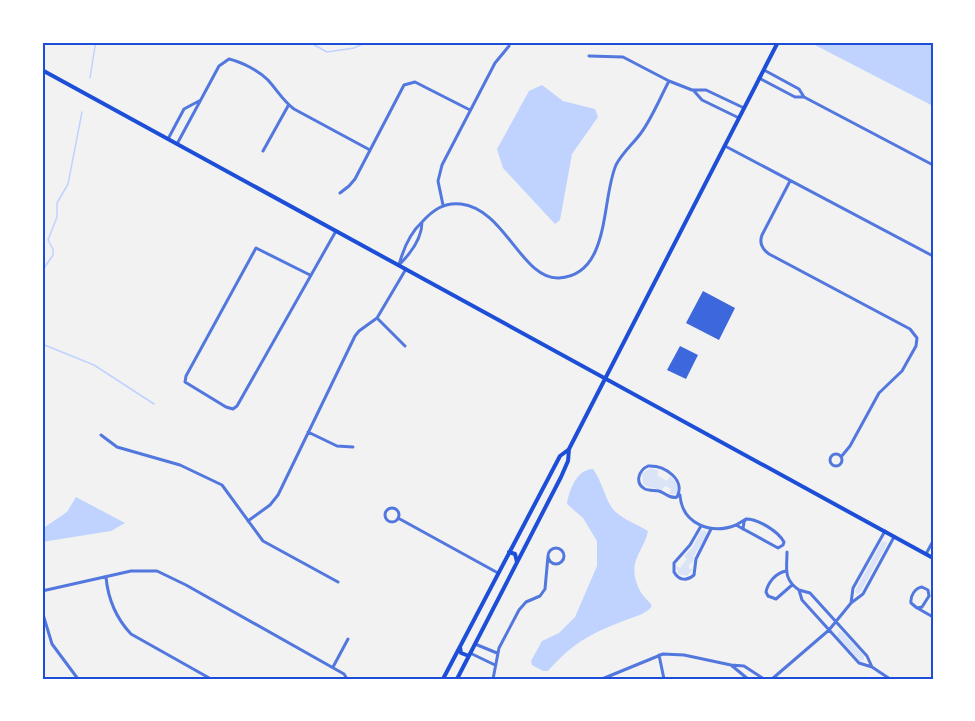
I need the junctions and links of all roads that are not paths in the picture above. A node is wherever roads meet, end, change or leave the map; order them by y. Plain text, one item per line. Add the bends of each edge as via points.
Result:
1 (778, 42) edge
2 (509, 46) dead end
3 (589, 56) dead end
4 (42, 70) edge
5 (764, 70) junction
6 (759, 78) junction
7 (669, 81) junction
8 (692, 90) junction
9 (804, 97) junction
10 (200, 100) junction
11 (288, 105) junction
12 (744, 108) junction
13 (470, 110) junction
14 (739, 118) junction
15 (167, 140) junction
16 (177, 145) junction
17 (725, 146) junction
18 (370, 150) junction
19 (263, 151) dead end
20 (933, 165) edge
21 (790, 181) junction
22 (340, 193) dead end
23 (443, 205) junction
24 (422, 222) junction
25 (336, 231) junction
26 (933, 256) edge
27 (399, 265) junction
28 (406, 269) junction
29 (310, 275) junction
30 (377, 318) junction
31 (405, 346) dead end
32 (605, 379) junction
33 (308, 432) junction
34 (102, 435) dead end
35 (353, 447) dead end
36 (569, 449) junction
37 (841, 457) dead end
38 (553, 469) junction
39 (561, 477) junction
40 (680, 494) junction
41 (672, 498) junction
42 (681, 503) junction
43 (398, 518) junction
44 (746, 519) junction
45 (248, 521) junction
46 (736, 525) junction
47 (701, 526) junction
48 (711, 529) junction
49 (743, 529) junction
50 (885, 531) junction
51 (894, 537) junction
52 (933, 541) edge
53 (784, 542) junction
54 (778, 548) junction
55 (509, 552) junction
56 (787, 552) junction
57 (926, 554) junction
58 (548, 556) junction
59 (933, 558) edge
60 (517, 563) junction
61 (554, 563) junction
62 (548, 569) junction
63 (786, 571) junction
64 (498, 573) junction
65 (106, 577) junction
66 (338, 582) dead end
67 (792, 585) junction
68 (799, 590) junction
69 (42, 591) edge
70 (851, 603) junction
71 (925, 603) junction
72 (916, 608) junction
73 (42, 611) edge
74 (926, 613) junction
75 (933, 617) edge
76 (837, 623) junction
77 (829, 630) junction
78 (348, 639) dead end
79 (476, 644) junction
80 (460, 646) junction
81 (497, 653) junction
82 (470, 655) junction
83 (659, 655) junction
84 (495, 665) junction
85 (731, 665) junction
86 (333, 667) junction
87 (872, 667) junction
88 (78, 679) edge
89 (211, 679) edge
90 (347, 679) edge
91 (443, 679) edge
92 (457, 679) edge
93 (493, 679) edge
94 (602, 679) edge
95 (664, 679) edge
96 (748, 679) edge
97 (764, 679) edge
98 (772, 679) edge
99 (890, 679) edge

1 - 5 main road
2 - 13 street via 495,63
3 - 7 street via 623,57
4 - 15 main road
5 - 6 main road
5 - 9 street via 799,89
6 - 9 street via 795,97
6 - 12 main road
7 - 8 street
7 - 23 street via 612,176 602,236 596,248 583,269 569,277 553,278 540,273 495,222 479,210 458,203
8 - 12 street via 706,90
8 - 14 street via 702,100
9 - 20 street
10 - 11 street via 219,66 229,59 265,77
10 - 15 street via 184,109
10 - 16 street
11 - 18 street
11 - 19 street
12 - 14 main road
13 - 18 street via 408,82
13 - 23 street via 439,173
14 - 17 main road
15 - 16 main road
16 - 25 main road
17 - 21 street
17 - 32 main road
18 - 22 street via 352,182
21 - 26 street
21 - 37 street via 762,235 763,249 910,329 917,338 902,371 879,393
23 - 24 street via 432,210
24 - 27 street via 402,252
24 - 27 street via 422,231
25 - 27 main road
25 - 29 street
27 - 28 main road
28 - 30 street
28 - 32 main road
29 - 29 street via 233,409 185,382 256,248
30 - 31 street
30 - 33 street via 355,336
32 - 36 main road
32 - 50 main road
33 - 35 street via 337,446
33 - 45 street via 278,495
34 - 45 street via 117,447 180,465 222,485
36 - 38 main road
36 - 39 main road
38 - 39 main road
38 - 55 main road
39 - 60 main road
40 - 41 street
40 - 41 street via 679,481 674,476 654,466 642,469 638,478 642,486
40 - 42 street
41 - 42 street
42 - 47 street via 689,518
43 - 43 street via 397,510 386,510 388,520
43 - 64 street
44 - 46 street
44 - 49 street
44 - 53 street via 777,533
45 - 66 street via 268,545
46 - 48 street
46 - 49 street
47 - 48 street
47 - 48 street via 674,563 674,573 681,579 694,575 696,559
49 - 54 street
50 - 51 main road
50 - 70 street via 853,588
51 - 57 main road
51 - 70 street via 862,594
52 - 57 street
53 - 54 street
53 - 56 street
54 - 56 street
55 - 60 main road via 516,555
55 - 64 main road
56 - 63 street
57 - 59 main road
58 - 61 street
58 - 61 street via 554,548 563,552 563,560
58 - 62 street
60 - 79 main road
61 - 62 street
62 - 81 street via 543,593 520,607
63 - 67 street
63 - 67 street via 769,584 766,594 776,599
64 - 80 main road
65 - 69 street
65 - 86 street via 157,571
65 - 89 street via 114,610 131,634
67 - 68 street
68 - 76 street via 810,593
68 - 77 street via 802,600
70 - 76 street
71 - 72 street
71 - 72 street via 929,592 920,587 911,598
71 - 74 street
72 - 74 street
73 - 88 street via 52,644
74 - 75 street
76 - 77 street
76 - 87 street
77 - 87 street via 859,663
77 - 98 street
78 - 86 street
79 - 81 street
79 - 82 main road
80 - 82 main road via 461,653
80 - 91 main road
81 - 84 street
82 - 84 street
82 - 92 main road
83 - 85 street via 684,655
83 - 94 street
83 - 95 street
84 - 93 street
85 - 96 street
85 - 97 street via 749,668
86 - 90 street
87 - 99 street

